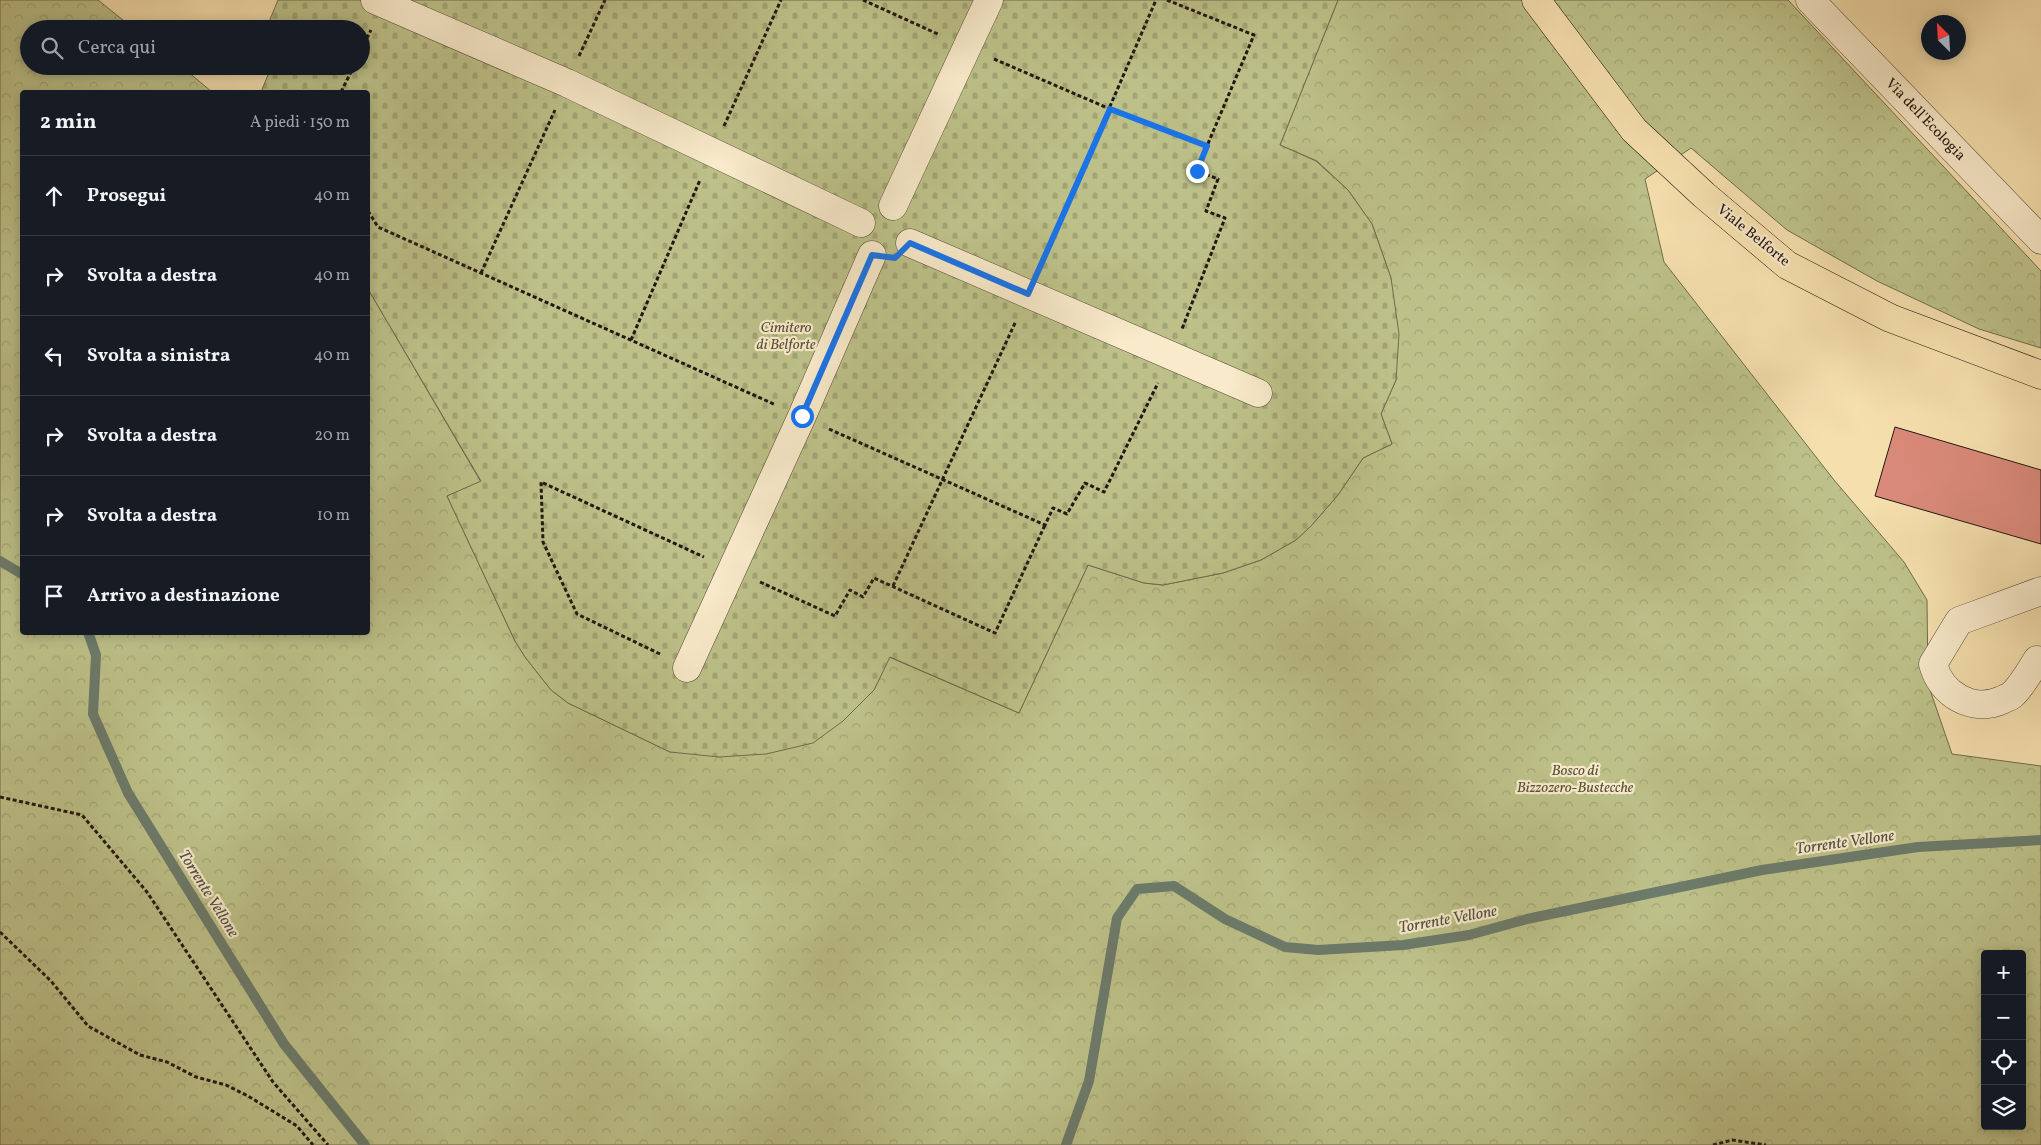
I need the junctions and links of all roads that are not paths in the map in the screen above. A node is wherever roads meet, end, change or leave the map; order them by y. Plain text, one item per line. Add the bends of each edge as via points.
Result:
1 (375, 0) edge
2 (989, 0) edge
3 (1536, 0) edge
4 (1810, 0) edge
5 (893, 206) junction
6 (861, 223) junction
7 (2041, 240) edge
8 (910, 243) junction
9 (872, 255) junction
10 (2041, 374) edge
11 (1258, 393) dead end
12 (2041, 591) edge
13 (2038, 660) dead end
14 (687, 668) road end

1 - 6 street via 567,83
2 - 5 street
3 - 10 main road, Viale Belforte via 1634,130 1704,196 1787,265 1890,318
4 - 7 street, Via dell'Ecologia
5 - 6 street via 876,207
5 - 8 street via 911,223
6 - 9 street via 862,245
8 - 9 street via 895,258
8 - 11 street
9 - 14 street
12 - 13 street via 1959,621 1933,664 1936,675 1949,692 1973,705 1990,705 2012,695

